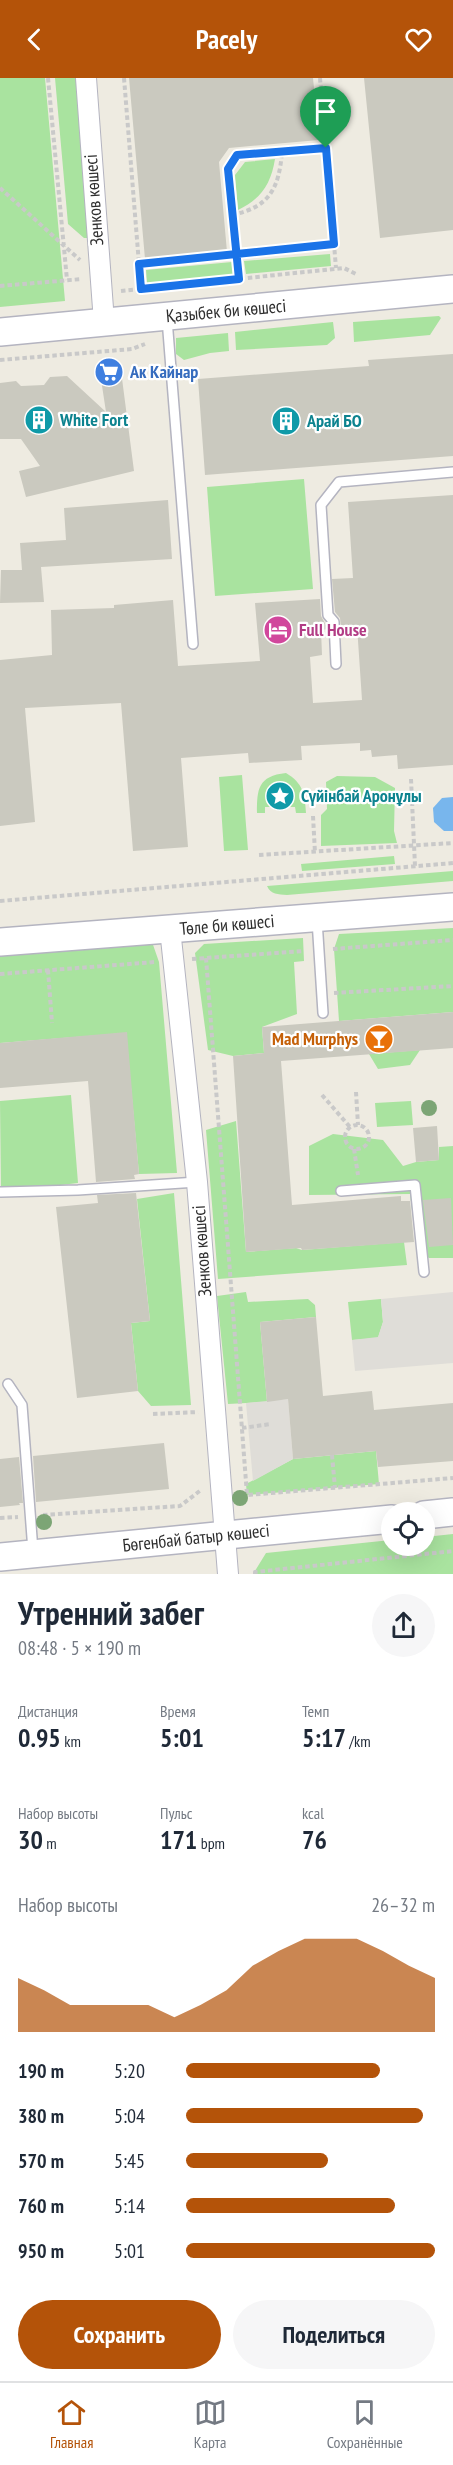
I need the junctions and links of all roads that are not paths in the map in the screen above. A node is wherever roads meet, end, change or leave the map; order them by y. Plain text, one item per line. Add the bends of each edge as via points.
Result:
1 (86, 78) edge
2 (453, 289) edge
3 (167, 316) junction
4 (104, 322) junction
5 (0, 332) edge
6 (453, 472) edge
7 (193, 644) dead end
8 (336, 664) dead end
9 (453, 907) edge
10 (317, 918) junction
11 (170, 929) junction
12 (0, 942) edge
13 (323, 1012) dead end
14 (197, 1182) junction
15 (341, 1191) dead end
16 (1, 1192) edge
17 (424, 1272) dead end
18 (8, 1384) dead end
19 (453, 1512) edge
20 (435, 1514) edge
21 (381, 1520) edge
22 (225, 1536) junction
23 (33, 1554) junction
24 (0, 1557) edge
25 (228, 1574) edge

1 - 4 street, Зенков көшесі
2 - 3 street, Қазыбек би көшесі
3 - 4 street, Қазыбек би көшесі
3 - 7 lane
4 - 5 street, Қазыбек би көшесі
6 - 8 lane via 339,482 321,505 328,615 334,622
9 - 10 street, Төле би көшесі
10 - 11 street, Төле би көшесі
10 - 13 lane
11 - 12 street, Төле би көшесі
11 - 14 street, Зенков көшесі
14 - 16 lane
14 - 22 street, Зенков көшесі
15 - 17 lane via 415,1185
18 - 23 lane via 22,1405
19 - 20 street
21 - 22 street, Бөгенбай батыр көшесі
22 - 23 street, Бөгенбай батыр көшесі
22 - 25 street, Зенков көшесі
23 - 24 street, Бөгенбай батыр көшесі

